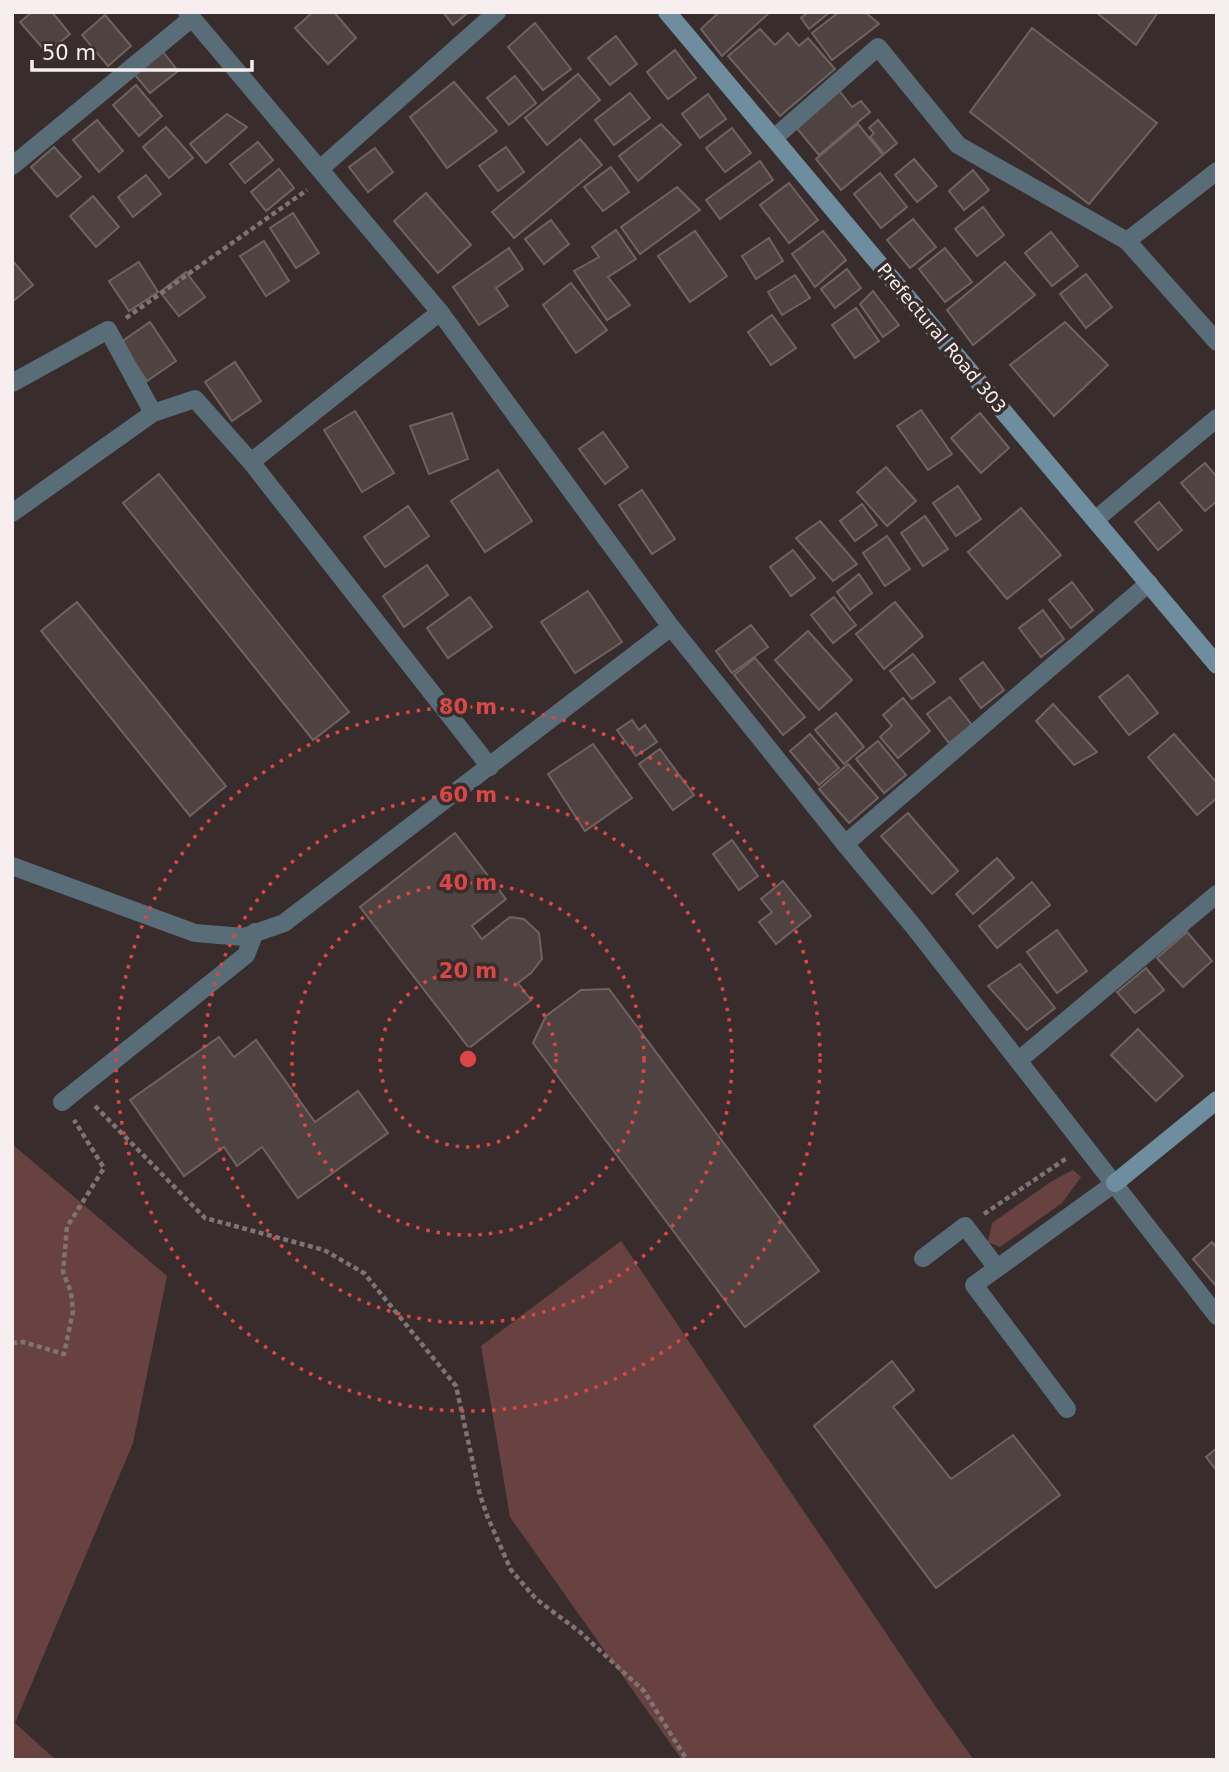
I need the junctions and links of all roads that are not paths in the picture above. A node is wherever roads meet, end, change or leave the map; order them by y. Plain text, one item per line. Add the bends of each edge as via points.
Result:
1 (497, 12) edge
2 (667, 12) edge
3 (190, 15) edge
4 (774, 138) junction
5 (12, 166) edge
6 (1217, 171) edge
7 (323, 173) junction
8 (1127, 241) junction
9 (440, 312) junction
10 (1217, 342) edge
11 (12, 383) edge
12 (153, 413) junction
13 (1217, 418) edge
14 (251, 463) junction
15 (12, 513) edge
16 (1095, 520) junction
17 (1149, 583) junction
18 (671, 627) junction
19 (1217, 665) edge
20 (490, 767) junction
21 (845, 844) junction
22 (12, 866) edge
23 (1217, 894) edge
24 (255, 932) junction
25 (1019, 1060) junction
26 (1217, 1100) edge
27 (62, 1102) road end
28 (1115, 1183) junction
29 (923, 1258) dead end
30 (998, 1268) junction
31 (1217, 1316) edge
32 (1067, 1409) dead end

1 - 7 street
2 - 4 main road, Prefectural Road 303
3 - 5 street
3 - 7 street
4 - 8 street via 878,47 958,145
4 - 16 main road, Prefectural Road 303
6 - 8 street
7 - 9 street
8 - 10 street
9 - 14 street
9 - 18 street
11 - 12 street via 108,330
12 - 14 street via 195,399
12 - 15 street
13 - 16 street
14 - 20 street
16 - 17 main road, Prefectural Road 303
17 - 19 main road, Prefectural Road 303
17 - 21 street
18 - 20 street
18 - 21 street
20 - 24 street via 284,923
21 - 25 street
22 - 24 street via 195,933 244,937
23 - 25 street
24 - 27 street via 246,955
25 - 28 street
26 - 28 main road
28 - 30 street
28 - 31 street
29 - 30 street via 965,1226
30 - 32 street via 974,1285

